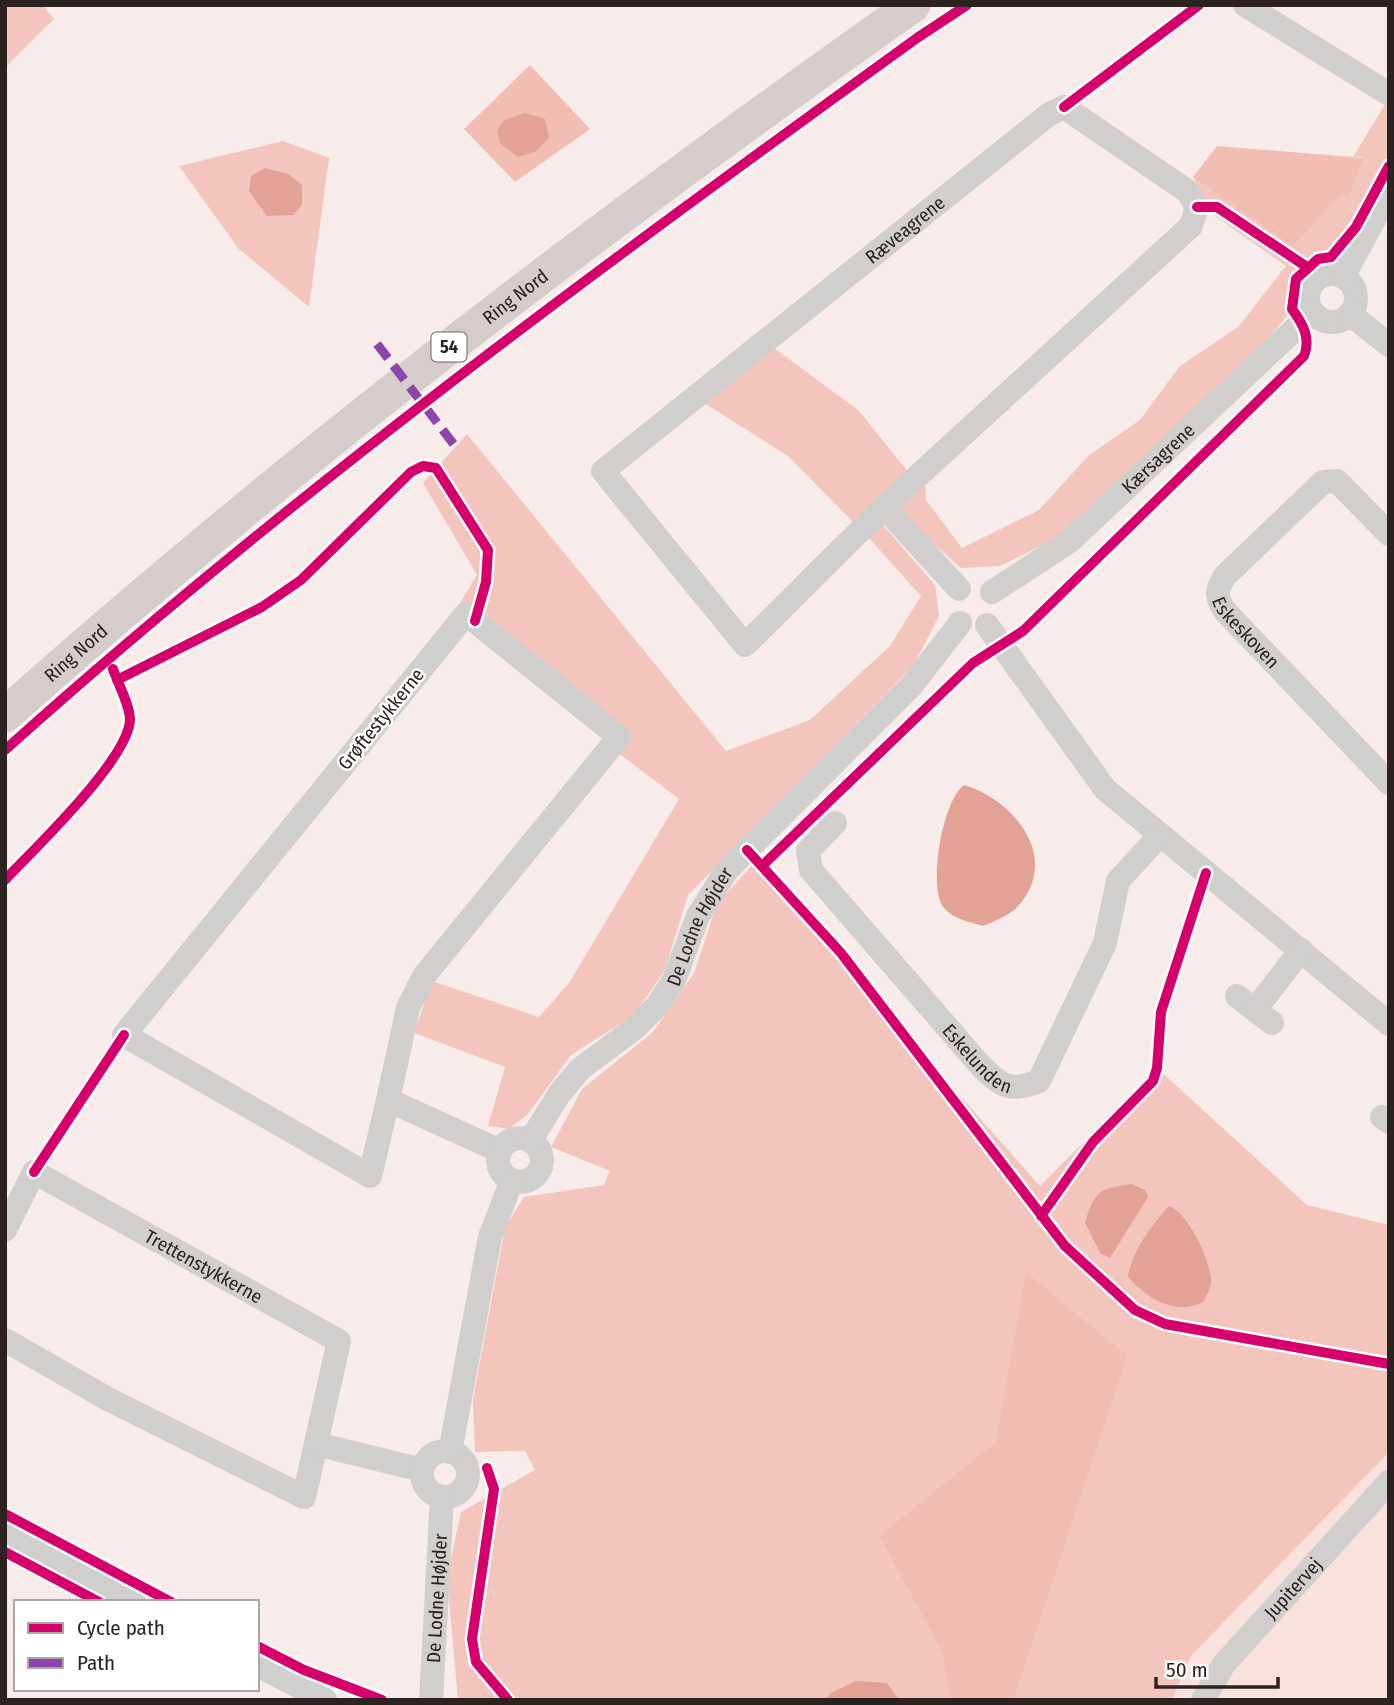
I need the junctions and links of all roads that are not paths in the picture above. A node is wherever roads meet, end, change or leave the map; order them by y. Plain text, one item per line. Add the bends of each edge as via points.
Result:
1 (884, 5) edge
2 (913, 5) edge
3 (1245, 5) edge
4 (1389, 94) edge
5 (1389, 192) edge
6 (1343, 277) junction
7 (1312, 313) junction
8 (1350, 313) junction
9 (1389, 345) edge
10 (884, 507) junction
11 (1389, 534) edge
12 (959, 589) junction
13 (992, 592) junction
14 (960, 623) junction
15 (986, 625) junction
16 (5, 688) edge
17 (5, 715) edge
18 (1389, 783) edge
19 (835, 823) dead end
20 (1160, 835) junction
21 (1301, 950) junction
22 (1254, 1010) dead end
23 (1389, 1024) edge
24 (388, 1100) junction
25 (530, 1141) junction
26 (500, 1152) junction
27 (512, 1180) junction
28 (5, 1230) edge
29 (5, 1340) edge
30 (316, 1444) junction
31 (450, 1452) junction
32 (422, 1470) junction
33 (1389, 1482) edge
34 (442, 1497) junction
35 (5, 1532) edge
36 (130, 1600) edge
37 (259, 1666) edge
38 (325, 1700) edge
39 (431, 1700) edge
40 (1203, 1700) edge

1 - 16 highway, Ring Nord / 54 via 592,212 123,585
2 - 17 highway, Ring Nord / 54 via 653,191 363,413 135,600
3 - 4 street
5 - 6 street
6 - 7 street via 1329,274 1316,279 1308,292
6 - 8 street via 1354,289 1355,306
7 - 8 street via 1336,322
7 - 13 street, Kærsagrene via 1070,541
8 - 9 street
10 - 10 street, Ræveagrene via 1191,226 1197,207 1187,191 1064,107 1048,115 603,471 745,645
10 - 12 street
11 - 18 street, Eskeskoven via 1337,481 1323,482 1225,576 1217,600
12 - 13 street via 973,583
12 - 14 street via 952,602
13 - 15 street via 995,613
14 - 15 street via 973,628
14 - 25 street, De Lodne Højder via 912,685 727,870 698,916 674,980 657,1006 580,1069
15 - 20 street via 1105,789
19 - 20 street, Eskelunden via 807,851 810,870 980,1065 1000,1084 1021,1088 1039,1081 1105,943 1118,881
20 - 21 street
21 - 22 street
21 - 23 street
24 - 24 street, Grøftestykkerne via 370,1176 124,1035 466,614 619,737 424,976 408,1008
24 - 26 street
25 - 26 street via 516,1139
25 - 27 street via 540,1151 539,1171 530,1180
26 - 27 street via 499,1165
27 - 31 street via 490,1237
28 - 30 street, Trettenstykkerne via 34,1172 339,1341
29 - 30 street, Trettenstykkerne via 108,1399 304,1497
30 - 32 street
31 - 32 street via 429,1457
31 - 34 street via 466,1466 467,1481 457,1493
32 - 34 street via 429,1491
33 - 40 street, Jupitervej via 1224,1664
34 - 39 street, De Lodne Højder
35 - 36 street
37 - 38 street

